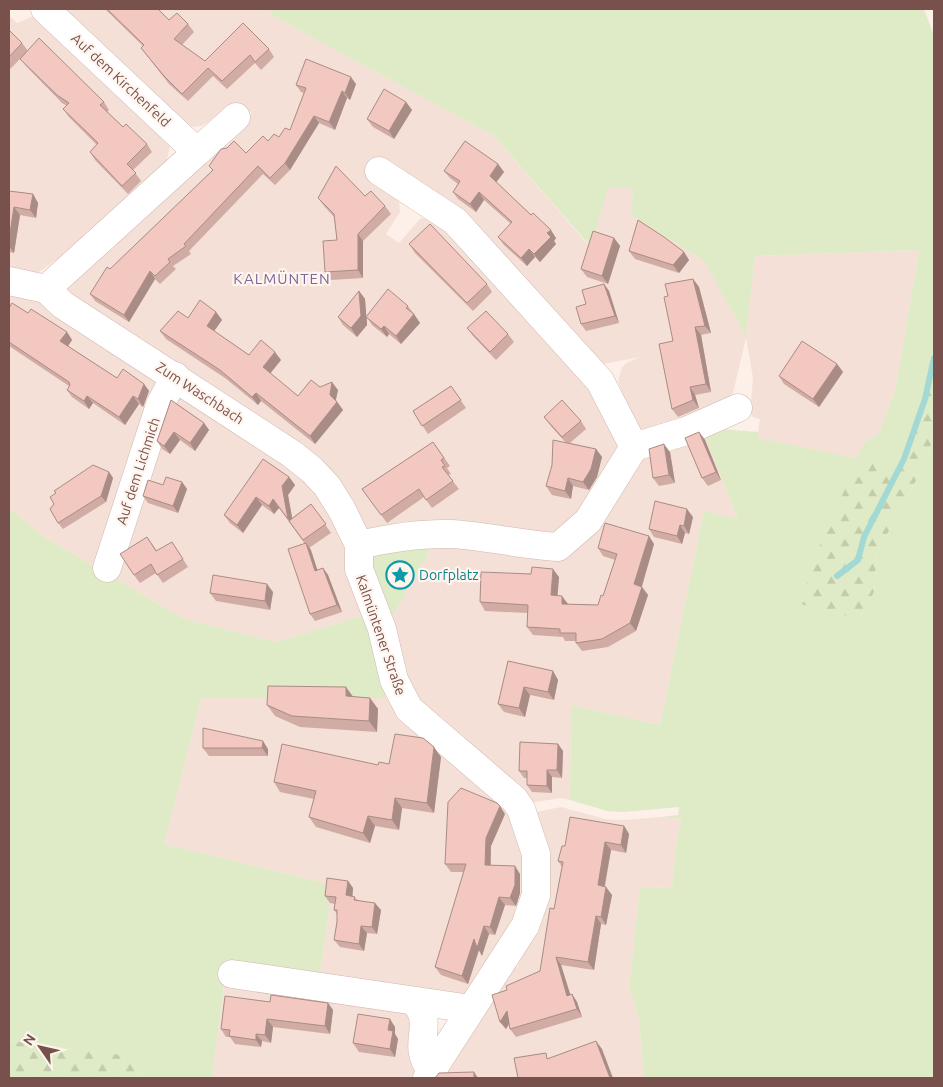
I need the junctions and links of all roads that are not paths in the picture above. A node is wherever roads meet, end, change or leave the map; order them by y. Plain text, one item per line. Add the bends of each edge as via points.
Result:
1 (45, 9) edge
2 (236, 117) dead end
3 (197, 152) junction
4 (379, 171) dead end
5 (9, 281) edge
6 (46, 289) junction
7 (175, 376) junction
8 (738, 408) dead end
9 (634, 447) junction
10 (359, 545) junction
11 (107, 568) dead end
12 (232, 974) dead end
13 (415, 1002) junction
14 (471, 1009) junction
15 (429, 1074) edge

1 - 3 street, Auf dem Kirchenfeld
2 - 3 street
3 - 6 street
4 - 9 street via 455,221 600,381
5 - 6 street
6 - 7 street, Zum Waschbach via 63,305
7 - 10 street, Zum Waschbach via 312,470 337,502
7 - 11 street, Auf dem Lichmich via 162,399
8 - 9 street via 686,431
9 - 10 street via 588,521 558,547 451,534 397,537
10 - 14 street, Kalmüntener Straße via 359,569 380,624 391,672 403,701 514,799 536,854 536,895 530,916
12 - 13 street
13 - 14 street
13 - 15 street, Kalmüntener Straße via 426,1022 421,1039 423,1059
14 - 15 street, Kalmüntener Straße

